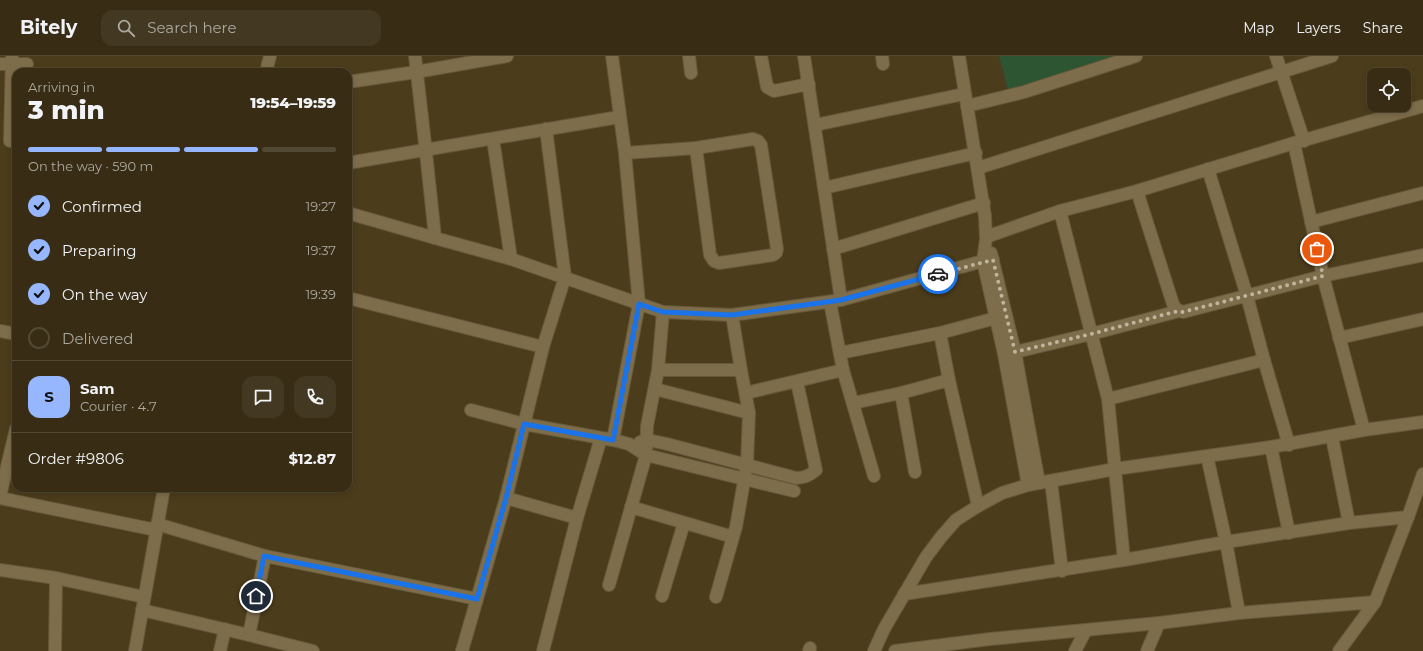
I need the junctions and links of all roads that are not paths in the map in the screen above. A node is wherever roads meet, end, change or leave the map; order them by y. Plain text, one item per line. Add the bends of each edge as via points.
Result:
1 (270, 56) edge
2 (415, 56) edge
3 (508, 56) edge
4 (612, 56) edge
5 (689, 56) edge
6 (761, 56) edge
7 (804, 56) edge
8 (959, 56) edge
9 (1136, 56) edge
10 (1276, 56) edge
11 (1332, 56) edge
12 (8, 61) edge
13 (27, 64) edge
14 (267, 68) edge
15 (416, 72) junction
16 (691, 73) dead end
17 (1281, 73) junction
18 (352, 81) edge
19 (809, 84) junction
20 (966, 100) junction
21 (1423, 106) edge
22 (619, 117) junction
23 (815, 124) junction
24 (546, 129) junction
25 (493, 139) junction
26 (9, 141) edge
27 (1299, 142) junction
28 (696, 148) junction
29 (426, 150) junction
30 (976, 152) junction
31 (625, 153) junction
32 (352, 162) edge
33 (978, 168) junction
34 (1208, 169) junction
35 (824, 188) junction
36 (1136, 191) junction
37 (1423, 193) edge
38 (984, 203) junction
39 (1060, 211) junction
40 (352, 215) edge
41 (1311, 222) junction
42 (435, 238) junction
43 (986, 238) junction
44 (833, 249) junction
45 (1423, 255) edge
46 (511, 259) junction
47 (988, 261) junction
48 (1323, 276) junction
49 (565, 277) junction
50 (1246, 296) junction
51 (352, 299) edge
52 (836, 301) junction
53 (639, 304) junction
54 (1178, 311) junction
55 (663, 312) junction
56 (732, 315) junction
57 (996, 318) junction
58 (1423, 319) edge
59 (0, 331) edge
60 (12, 333) edge
61 (940, 333) junction
62 (1091, 334) junction
63 (1339, 338) junction
64 (543, 347) junction
65 (840, 353) junction
66 (1009, 353) junction
67 (1264, 360) junction
68 (658, 370) junction
69 (742, 370) junction
70 (843, 370) junction
71 (949, 380) junction
72 (797, 382) junction
73 (655, 390) junction
74 (746, 393) junction
75 (901, 393) junction
76 (1108, 399) junction
77 (853, 403) junction
78 (471, 410) dead end
79 (749, 413) junction
80 (1423, 422) edge
81 (524, 424) junction
82 (1364, 430) junction
83 (1332, 437) junction
84 (601, 438) junction
85 (613, 440) junction
86 (648, 440) junction
87 (12, 442) edge
88 (629, 444) junction
89 (1289, 444) junction
90 (1271, 447) junction
91 (8, 455) edge
92 (646, 455) junction
93 (1208, 456) junction
94 (748, 464) junction
95 (1115, 469) junction
96 (915, 472) dead end
97 (1423, 474) edge
98 (874, 476) dead end
99 (744, 478) junction
100 (1040, 483) junction
101 (794, 491) dead end
102 (161, 492) edge
103 (0, 497) edge
104 (506, 498) junction
105 (978, 506) junction
106 (631, 507) junction
107 (1408, 517) junction
108 (577, 518) junction
109 (684, 523) junction
110 (1349, 524) junction
111 (156, 527) junction
112 (1289, 533) junction
113 (733, 537) junction
114 (1226, 542) junction
115 (264, 556) junction
116 (1124, 560) junction
117 (0, 570) edge
118 (1062, 571) junction
119 (56, 578) junction
120 (609, 585) dead end
121 (904, 594) junction
122 (662, 596) dead end
123 (144, 597) junction
124 (716, 597) dead end
125 (477, 599) junction
126 (1374, 602) junction
127 (142, 610) junction
128 (1239, 613) junction
129 (1159, 623) junction
130 (225, 629) junction
131 (1086, 630) junction
132 (249, 635) junction
133 (990, 645) edge
134 (929, 649) edge
135 (309, 650) edge
136 (55, 651) edge
137 (135, 651) edge
138 (220, 651) edge
139 (462, 651) edge
140 (543, 651) edge
141 (874, 651) edge
142 (895, 651) edge
143 (1075, 651) edge
144 (1147, 651) edge
145 (1339, 651) edge

1 - 14 street
2 - 15 street
3 - 15 street
4 - 22 street
5 - 16 street
6 - 19 street via 767,87 770,90
7 - 19 street
8 - 20 street
9 - 20 street via 1024,92
10 - 17 street
11 - 17 street
12 - 13 street
12 - 26 street
15 - 18 street
15 - 29 street
17 - 27 street
17 - 33 street
19 - 23 street
20 - 23 street
20 - 30 street
21 - 27 street
22 - 24 street
22 - 31 street
23 - 35 street
24 - 25 street
24 - 49 street
25 - 29 street
25 - 46 street
27 - 34 street
27 - 41 street
28 - 28 street via 753,139 758,141 776,253 714,262 710,254
28 - 31 street
29 - 32 street
29 - 42 street
30 - 33 street
30 - 35 street
31 - 53 street
33 - 38 street
34 - 36 street
34 - 50 street
35 - 44 street
36 - 39 street
36 - 54 street via 1173,304
37 - 41 street
38 - 43 street
38 - 44 street
39 - 43 street
39 - 62 street
40 - 42 street
41 - 48 street
42 - 46 street
43 - 47 street
44 - 52 street
45 - 48 street
46 - 49 street
47 - 52 street
47 - 57 street
47 - 66 street
48 - 50 street
48 - 63 street
49 - 53 street
49 - 64 street
50 - 54 street via 1183,312
50 - 67 street
51 - 64 street
52 - 56 street
52 - 65 street
53 - 55 street
53 - 85 street
54 - 62 street
55 - 56 street
55 - 68 street
56 - 69 street
57 - 61 street
57 - 66 street
58 - 63 street
59 - 60 street
61 - 65 street
61 - 71 street
62 - 66 street
62 - 76 street
63 - 82 street
64 - 81 street
65 - 70 street
66 - 100 street
67 - 76 street
67 - 89 street
68 - 69 street
68 - 73 street
69 - 74 street
70 - 72 street
70 - 77 street
71 - 75 street
71 - 105 street
72 - 74 street
72 - 94 street via 816,470 803,478 796,478
73 - 79 street
73 - 86 street via 647,426
74 - 79 street
75 - 77 street
75 - 96 street
76 - 95 street
77 - 98 street
78 - 81 street
79 - 94 street
80 - 82 street
81 - 84 street
81 - 104 street
82 - 83 street
83 - 89 street
83 - 110 street
84 - 85 street
84 - 108 street
85 - 88 street
86 - 88 street
86 - 92 street
86 - 94 street
87 - 91 street
88 - 92 street
89 - 90 street
90 - 93 street
90 - 112 street
91 - 103 street
92 - 99 street
92 - 106 street
93 - 95 street
93 - 114 street
94 - 99 street
95 - 100 street
95 - 116 street
97 - 107 street
99 - 101 street
99 - 113 street
100 - 105 street via 1002,494
100 - 118 street
102 - 111 street
103 - 111 street
104 - 108 street
104 - 125 street
105 - 121 street via 956,520 941,537 926,556
106 - 109 street
106 - 120 street
107 - 110 street
107 - 126 street
108 - 140 street
109 - 113 street
109 - 122 street
110 - 112 street
111 - 115 street
111 - 123 street
112 - 114 street
113 - 124 street
114 - 116 street
114 - 128 street
115 - 125 street
115 - 132 street
116 - 118 street
117 - 119 street
118 - 121 street
119 - 123 street
119 - 136 street
121 - 141 street
123 - 127 street
125 - 139 street
126 - 128 street
126 - 145 street
127 - 130 street
127 - 137 street
128 - 129 street
129 - 131 street
129 - 144 street
130 - 132 street
130 - 138 street
131 - 133 street
131 - 143 street
132 - 135 street
133 - 134 street
134 - 142 street

